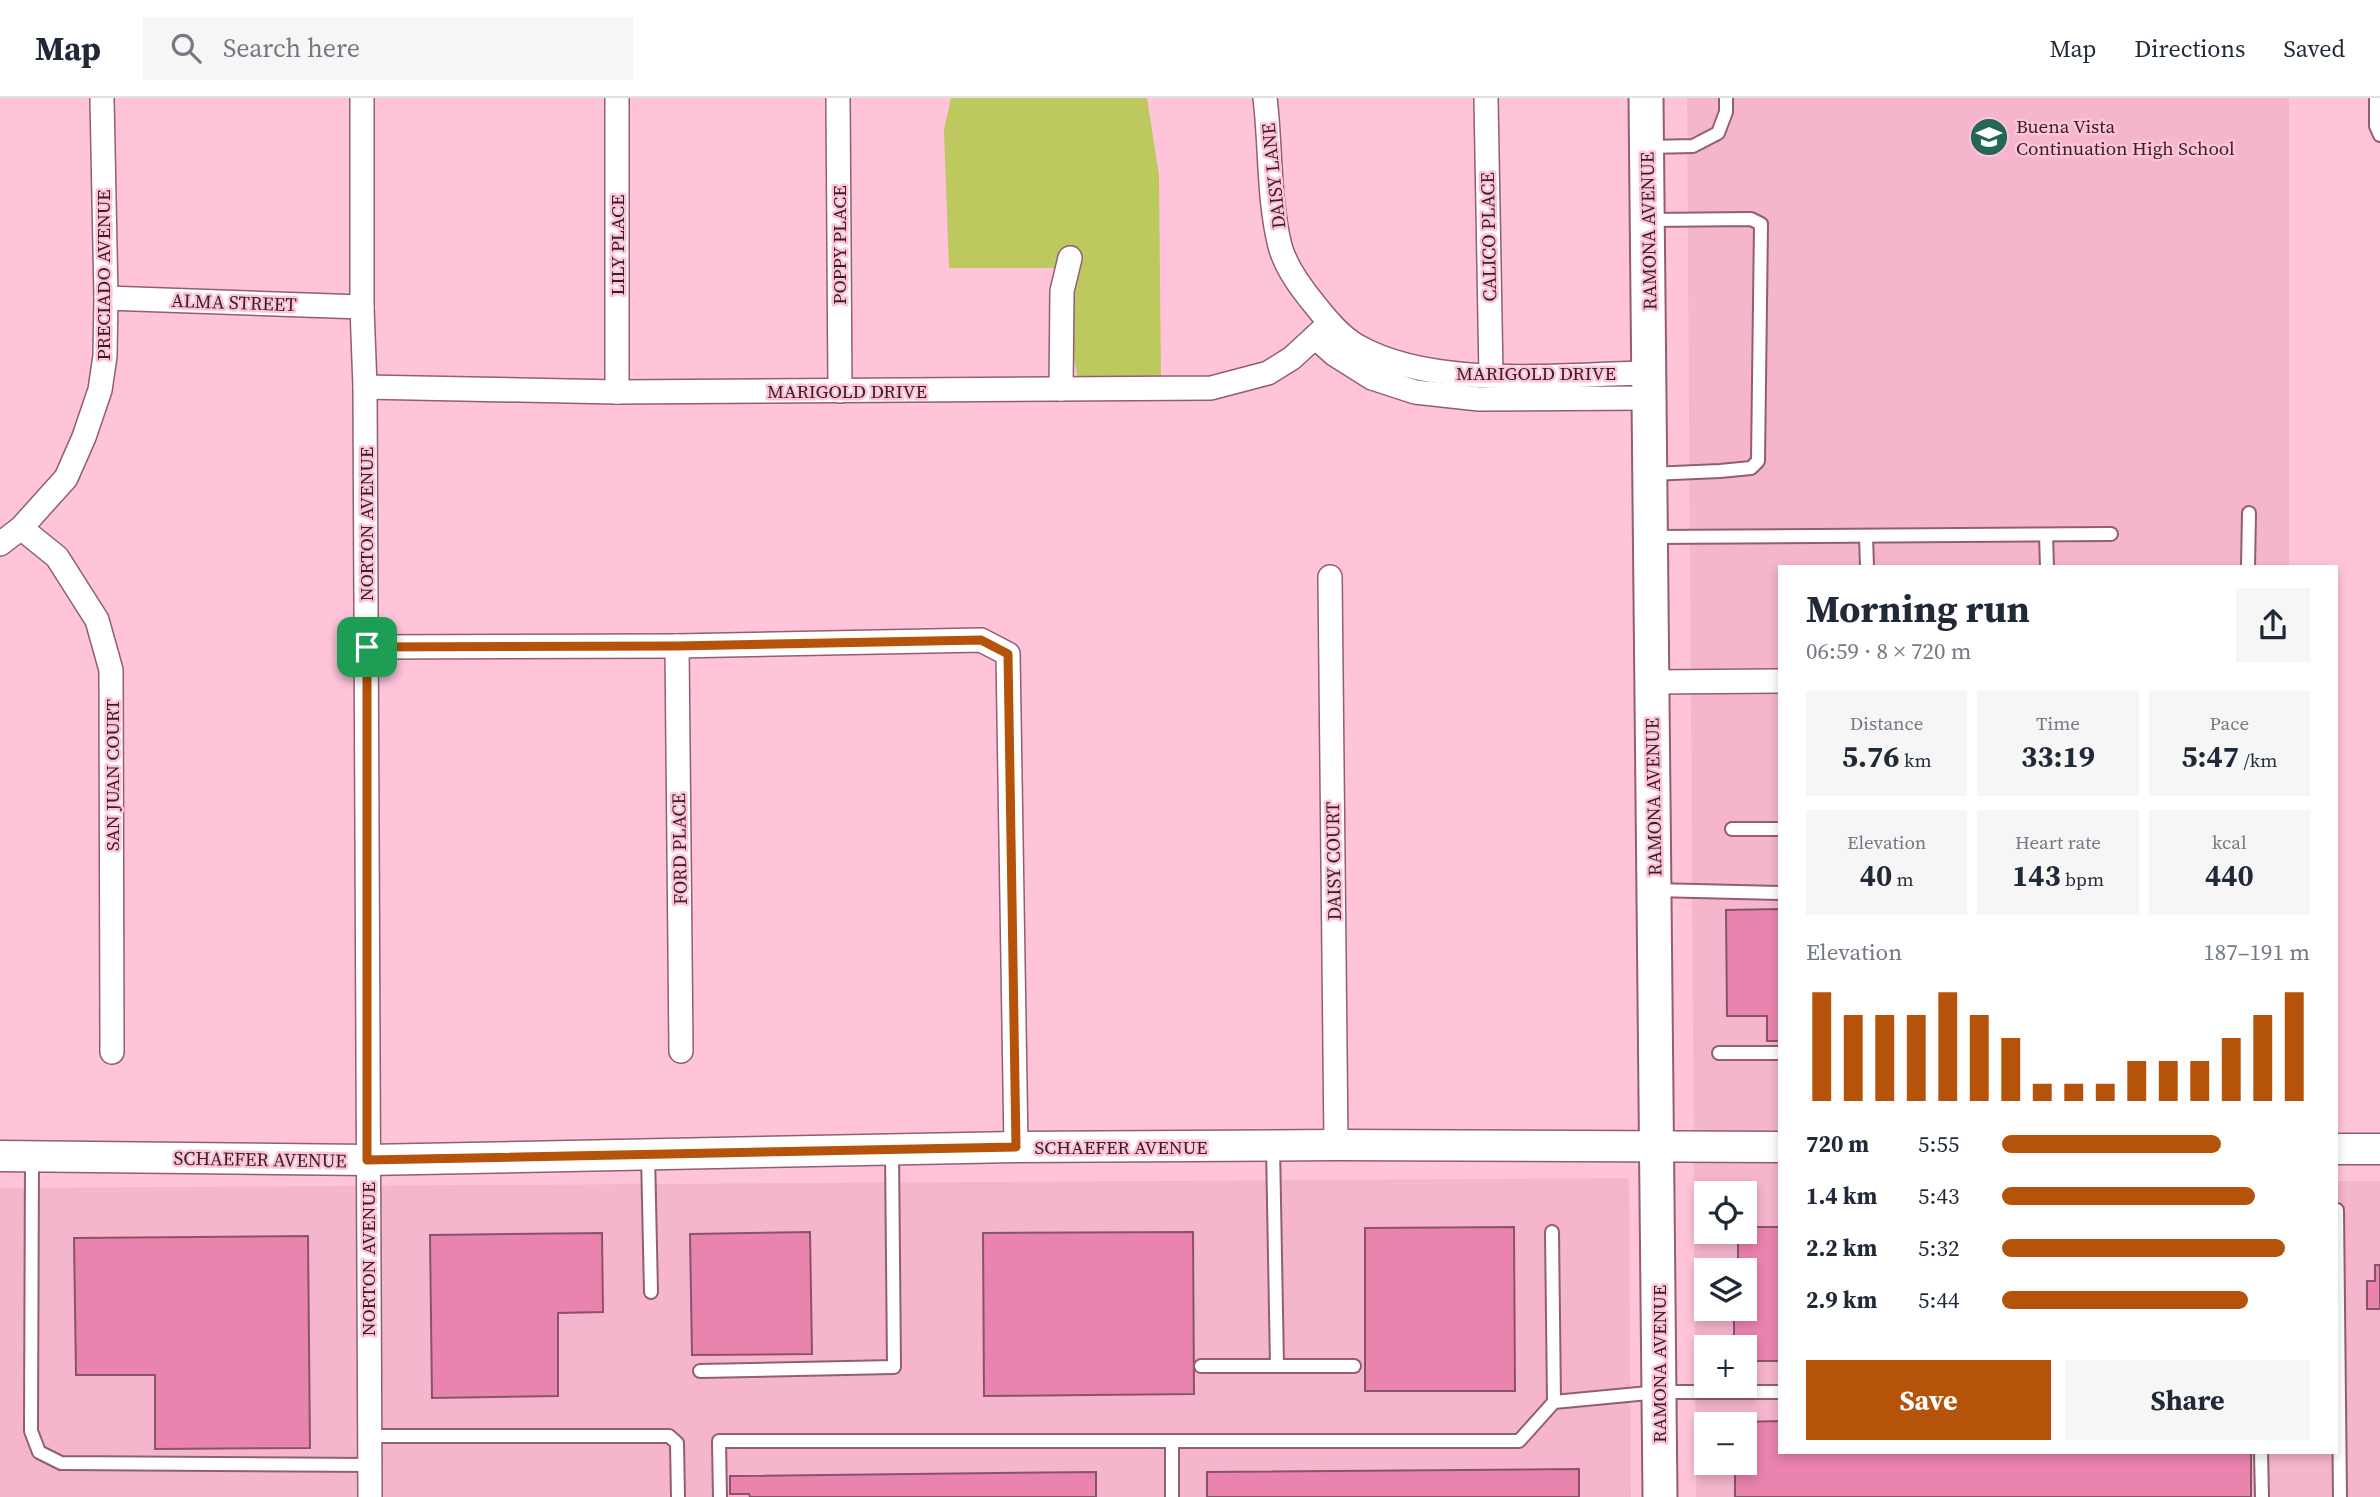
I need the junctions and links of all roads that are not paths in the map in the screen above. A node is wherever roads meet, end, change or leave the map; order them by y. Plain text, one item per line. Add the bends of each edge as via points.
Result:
1 (102, 98) edge
2 (362, 98) edge
3 (617, 98) edge
4 (838, 98) edge
5 (1265, 98) edge
6 (1486, 98) edge
7 (1646, 98) edge
8 (1726, 98) edge
9 (2376, 98) edge
10 (2380, 135) edge
11 (1647, 147) junction
12 (1647, 220) junction
13 (1070, 258) dead end
14 (106, 298) junction
15 (362, 307) junction
16 (1322, 330) junction
17 (1491, 376) junction
18 (1649, 386) junction
19 (365, 387) junction
20 (1061, 389) junction
21 (840, 391) junction
22 (617, 392) junction
23 (1650, 474) junction
24 (2249, 513) dead end
25 (21, 528) junction
26 (2111, 534) dead end
27 (2046, 535) junction
28 (1866, 536) junction
29 (1651, 537) junction
30 (0, 544) edge
31 (1867, 565) edge
32 (2047, 565) edge
33 (2248, 565) edge
34 (1330, 577) dead end
35 (677, 646) junction
36 (367, 647) junction
37 (1778, 681) edge
38 (1651, 682) junction
39 (1732, 829) dead end
40 (1778, 829) edge
41 (1654, 890) junction
42 (1778, 893) edge
43 (681, 1051) dead end
44 (112, 1052) dead end
45 (1719, 1053) dead end
46 (1778, 1053) edge
47 (1273, 1145) junction
48 (1336, 1145) junction
49 (1016, 1147) junction
50 (1778, 1147) edge
51 (1657, 1148) junction
52 (2338, 1149) edge
53 (2380, 1149) edge
54 (892, 1150) junction
55 (648, 1154) junction
56 (0, 1156) edge
57 (32, 1156) junction
58 (367, 1160) junction
59 (1552, 1232) dead end
60 (651, 1292) dead end
61 (2338, 1305) edge
62 (1201, 1366) dead end
63 (1277, 1366) junction
64 (1354, 1366) dead end
65 (700, 1371) dead end
66 (1660, 1392) junction
67 (1778, 1392) edge
68 (1554, 1402) junction
69 (369, 1436) junction
70 (1172, 1441) junction
71 (2261, 1454) edge
72 (370, 1465) junction
73 (370, 1497) edge
74 (678, 1497) edge
75 (720, 1497) edge
76 (1172, 1497) edge
77 (1660, 1497) edge
78 (2262, 1497) edge
79 (2340, 1497) edge

1 - 14 street, PRECIADO AVENUE
2 - 15 street, NORTON AVENUE
3 - 22 street, LILY PLACE
4 - 21 street, POPPY PLACE
5 - 16 street, DAISY LANE via 1281,247
6 - 17 street, CALICO PLACE
7 - 11 main road, RAMONA AVENUE
8 - 11 lane via 1718,134 1693,146
9 - 10 lane
11 - 12 main road, RAMONA AVENUE
12 - 18 main road, RAMONA AVENUE
12 - 23 lane via 1751,219 1761,224 1758,461 1751,468
13 - 20 street via 1062,291
14 - 15 street, ALMA STREET
14 - 25 street, PRECIADO AVENUE via 100,390 84,437 66,478
15 - 19 street, NORTON AVENUE
16 - 17 street, MARIGOLD DRIVE via 1391,362
16 - 18 street, MARIGOLD DRIVE via 1334,354 1372,379 1415,392 1479,399
16 - 20 street, MARIGOLD DRIVE via 1268,373 1211,388
17 - 18 street, MARIGOLD DRIVE
18 - 23 main road, RAMONA AVENUE
19 - 22 street, MARIGOLD DRIVE
19 - 36 street, NORTON AVENUE
20 - 21 street, MARIGOLD DRIVE
21 - 22 street, MARIGOLD DRIVE
23 - 29 main road, RAMONA AVENUE
24 - 33 lane
25 - 30 street, PRECIADO AVENUE
25 - 44 street, SAN JUAN COURT via 57,557 93,613 111,670
26 - 27 lane
27 - 28 lane
27 - 32 lane
28 - 29 lane
28 - 31 lane
29 - 38 main road, RAMONA AVENUE
34 - 48 street, DAISY COURT
35 - 36 street
35 - 43 street, FORD PLACE
35 - 49 street via 981,640 1008,654
36 - 58 street, NORTON AVENUE
37 - 38 street
38 - 41 main road, RAMONA AVENUE
39 - 40 lane
41 - 42 lane
41 - 51 main road, RAMONA AVENUE
45 - 46 lane
47 - 48 street, SCHAEFER AVENUE
47 - 49 street, SCHAEFER AVENUE
47 - 63 lane
48 - 51 street, SCHAEFER AVENUE
49 - 54 street, SCHAEFER AVENUE
50 - 51 street, SCHAEFER AVENUE
51 - 66 main road, RAMONA AVENUE
52 - 53 street
54 - 55 street, SCHAEFER AVENUE
54 - 65 lane via 894,1367
55 - 58 street, SCHAEFER AVENUE
55 - 60 lane
56 - 57 street, SCHAEFER AVENUE
57 - 58 street, SCHAEFER AVENUE
57 - 72 lane via 31,1431 39,1452 61,1463
58 - 69 street, NORTON AVENUE
59 - 68 lane
61 - 79 lane
62 - 63 lane
63 - 64 lane
66 - 67 lane
66 - 68 lane
66 - 77 main road, RAMONA AVENUE
68 - 70 lane via 1519,1441
69 - 72 street, NORTON AVENUE
69 - 74 lane via 669,1436 677,1443
70 - 75 lane via 719,1441
70 - 76 lane
71 - 78 lane
72 - 73 street, NORTON AVENUE

